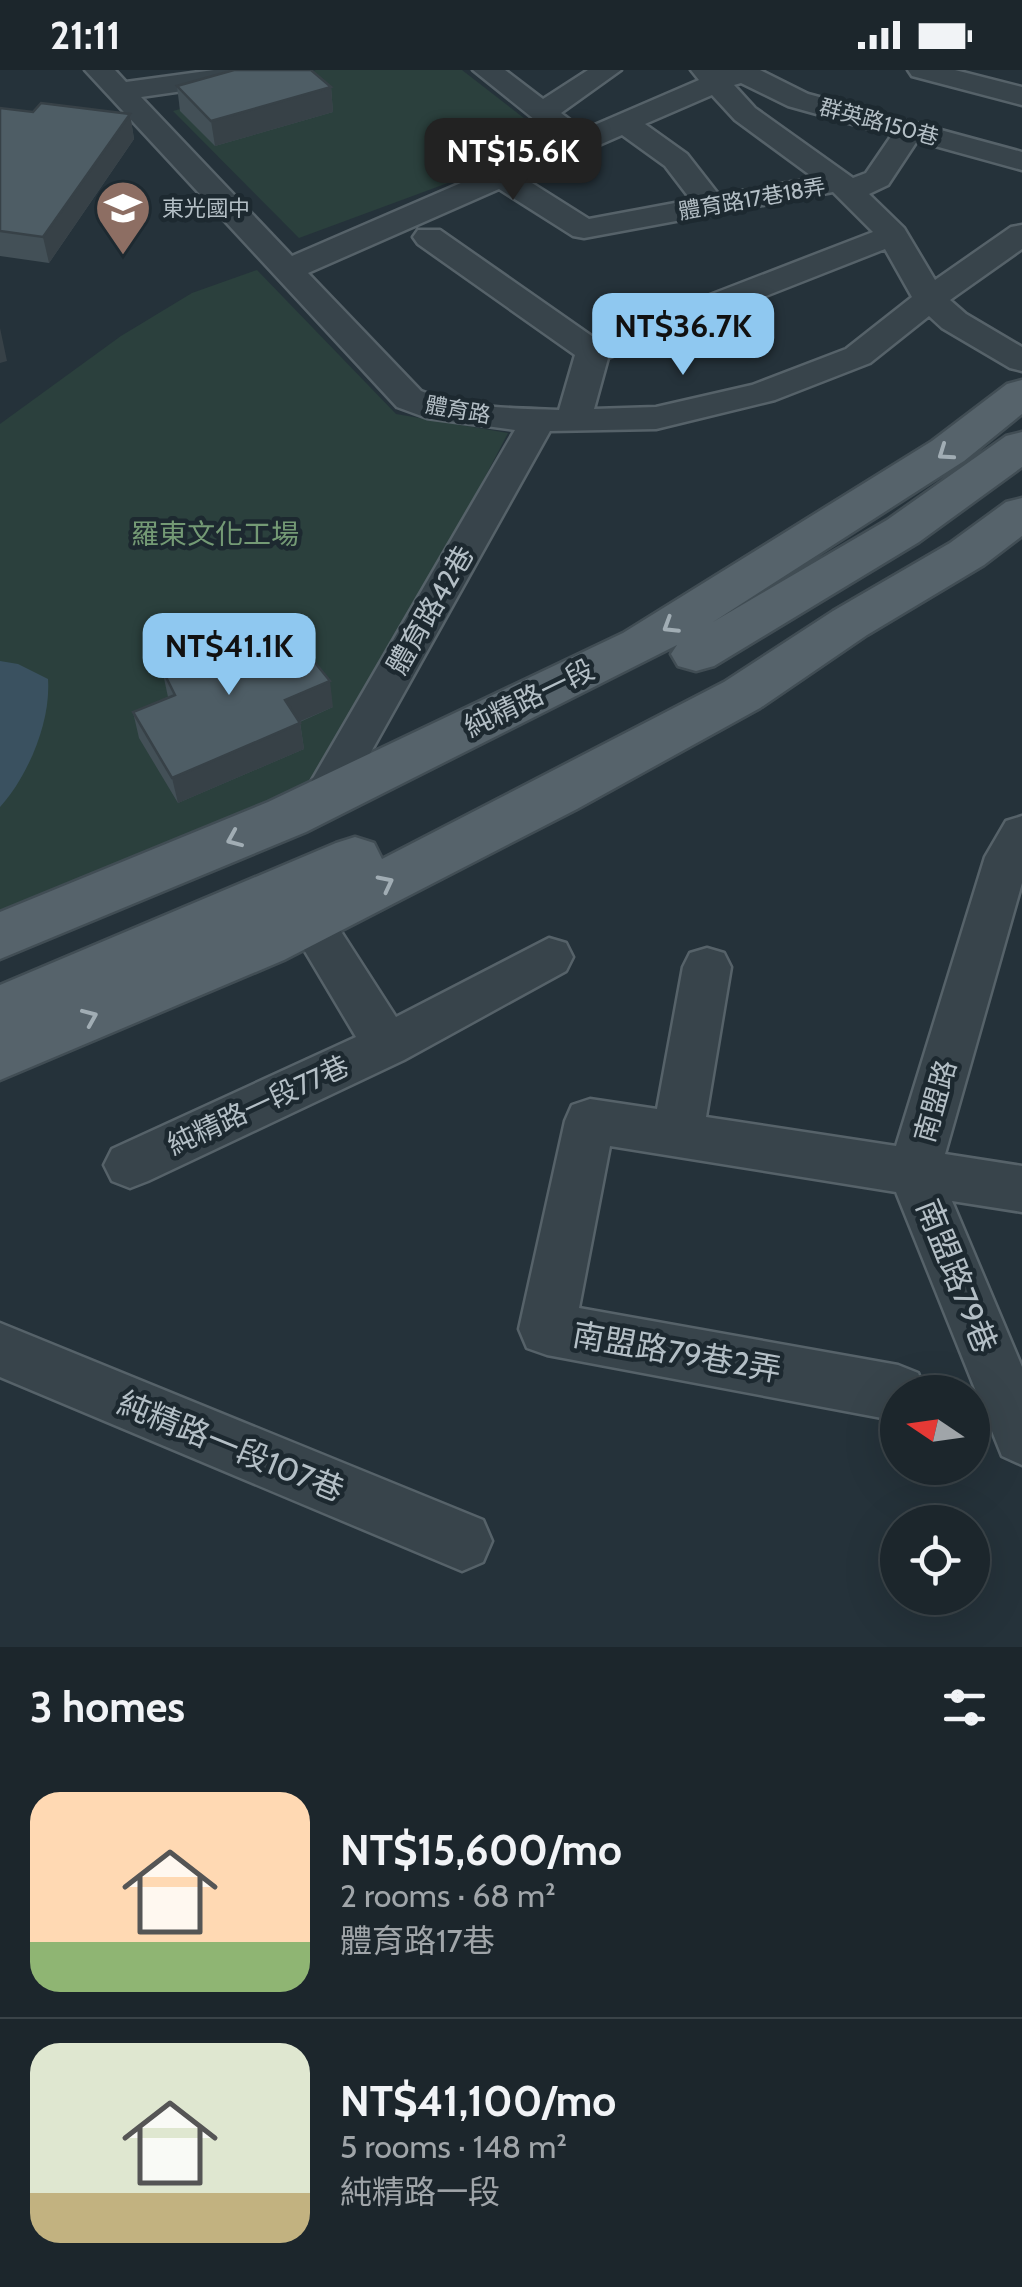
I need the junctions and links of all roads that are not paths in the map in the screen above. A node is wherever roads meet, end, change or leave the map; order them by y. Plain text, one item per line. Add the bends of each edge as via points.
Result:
1 (273, 70) edge
2 (487, 70) edge
3 (607, 70) edge
4 (922, 70) edge
5 (727, 74) edge
6 (109, 81) edge
7 (1022, 96) edge
8 (542, 113) junction
9 (623, 122) junction
10 (910, 130) junction
11 (578, 141) junction
12 (1022, 162) edge
13 (500, 176) junction
14 (845, 187) junction
15 (712, 206) junction
16 (1022, 234) edge
17 (893, 236) junction
18 (429, 237) dead end
19 (287, 270) junction
20 (930, 298) junction
21 (593, 352) junction
22 (1022, 361) edge
23 (1022, 394) edge
24 (555, 421) junction
25 (1022, 446) edge
26 (1022, 478) edge
27 (1022, 513) edge
28 (323, 799) junction
29 (1022, 833) edge
30 (310, 921) junction
31 (0, 936) edge
32 (548, 957) dead end
33 (707, 967) dead end
34 (0, 977) edge
35 (0, 1011) edge
36 (387, 1045) junction
37 (0, 1054) edge
38 (590, 1121) joint
39 (678, 1134) junction
40 (130, 1165) dead end
41 (914, 1172) junction
42 (1022, 1188) edge
43 (0, 1350) edge
44 (880, 1389) edge
45 (1007, 1418) edge
46 (462, 1541) dead end

1 - 6 street
2 - 8 street
3 - 8 street
4 - 7 street
5 - 9 street
5 - 10 street, 群英路150巷
5 - 14 street via 774,138
6 - 19 street, 體育路
8 - 11 street
9 - 11 street
9 - 15 street via 676,160
10 - 12 street, 群英路150巷
10 - 14 street via 877,179
11 - 13 street
13 - 15 street, 體育路17巷18弄 via 584,230
13 - 19 street
14 - 15 street, 體育路17巷18弄
14 - 17 street
16 - 20 street, 體育路
17 - 20 street
17 - 21 street
18 - 21 street
19 - 24 street, 體育路 via 409,399 427,407
20 - 22 street via 954,321
20 - 24 street, 體育路 via 858,356 763,394 656,418
21 - 24 street, 體育路42巷
23 -> 28 main road, 純精路一段 via 948,451 640,645
24 - 28 street, 體育路42巷
25 - 34 main road, 純精路一段 via 903,532 672,667 276,860
26 - 35 main road via 883,573 547,770
30 -> 27 main road via 742,696
28 -> 31 main road, 純精路一段
29 - 41 street, 南盟路 via 1007,857
30 - 36 street
37 -> 30 main road
32 - 36 street, 純精路一段77巷
33 - 39 street
36 - 40 street, 純精路一段77巷
38 - 39 street, 南盟路
38 - 44 street, 南盟路79巷2弄 via 547,1329
39 - 41 street, 南盟路
41 - 42 street
41 - 45 street, 南盟路79巷
43 - 46 street, 純精路一段107巷

